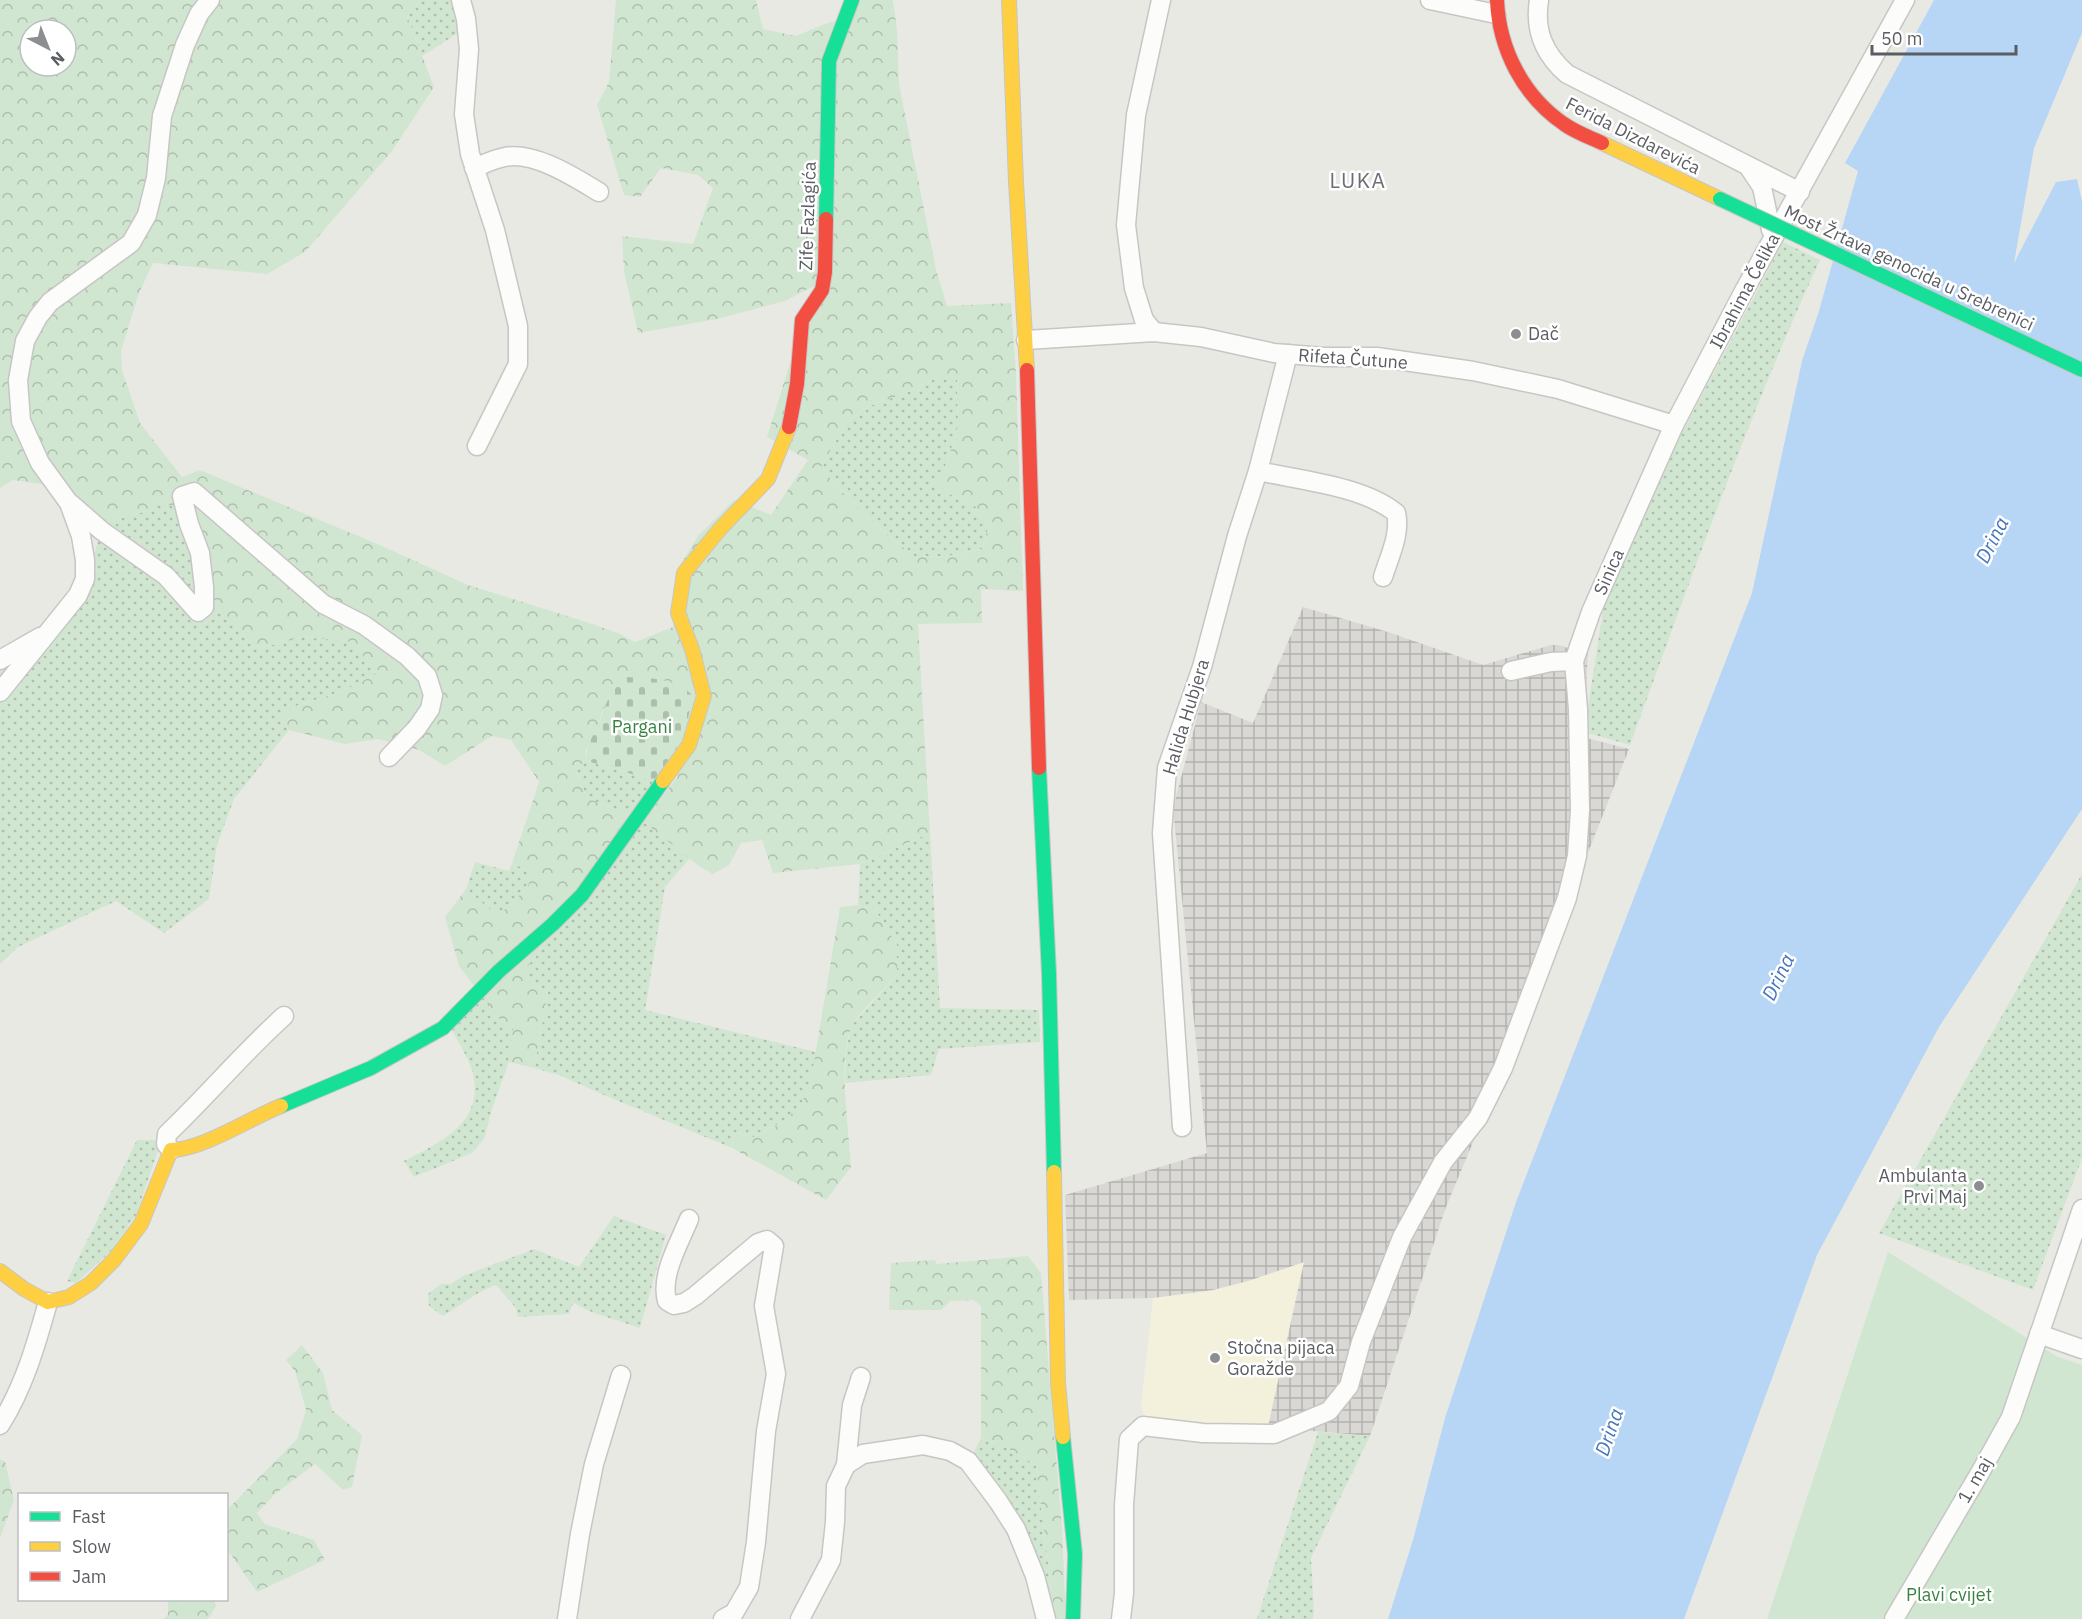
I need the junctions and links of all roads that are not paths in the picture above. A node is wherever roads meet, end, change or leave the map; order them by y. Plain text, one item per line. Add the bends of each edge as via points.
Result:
1 (210, 0) edge
2 (461, 0) edge
3 (852, 0) edge
4 (1009, 0) edge
5 (1161, 0) edge
6 (1430, 0) edge
7 (1539, 0) edge
8 (1905, 0) edge
9 (1496, 7) edge
10 (1749, 167) junction
11 (474, 168) junction
12 (599, 192) dead end
13 (1800, 192) junction
14 (1720, 199) joint
15 (1772, 240) junction
16 (1154, 332) junction
17 (1026, 340) junction
18 (1288, 354) junction
19 (2082, 370) edge
20 (1674, 425) junction
21 (477, 446) dead end
22 (1258, 471) junction
23 (69, 503) junction
24 (1383, 577) dead end
25 (44, 635) junction
26 (0, 660) edge
27 (1574, 661) junction
28 (1510, 671) dead end
29 (0, 692) edge
30 (389, 757) dead end
31 (284, 1016) dead end
32 (1182, 1127) dead end
33 (171, 1150) junction
34 (2082, 1209) edge
35 (689, 1219) dead end
36 (0, 1271) edge
37 (48, 1302) junction
38 (2039, 1334) junction
39 (2082, 1349) edge
40 (621, 1376) dead end
41 (861, 1377) dead end
42 (0, 1425) edge
43 (846, 1465) junction
44 (732, 1617) edge
45 (567, 1619) edge
46 (800, 1619) edge
47 (1046, 1619) edge
48 (1073, 1619) edge
49 (1121, 1619) edge
50 (1894, 1619) edge

1 - 23 street via 185,45 162,116 156,178 147,214 131,243 50,302 26,341 18,380 21,422 40,463
2 - 11 street via 469,49 464,114
3 - 33 street, Zife Fazlagića via 829,61 825,272 822,290 802,320 797,384 787,435 768,479 684,573 678,613 693,649 704,696 689,745 582,895 443,1028 371,1068 212,1138
4 - 17 street
5 - 16 street via 1136,115 1126,225 1134,288 1144,320
6 - 9 street
7 - 10 street via 1542,44 1567,74
8 - 13 street, Ibrahima Čelika
9 - 14 street, Ferida Dizdarevića via 1501,38 1513,66 1546,112 1565,125
10 - 13 street
10 - 15 street via 1762,187
11 - 12 street via 506,156 527,157
11 - 21 street via 495,230 518,326 518,364
13 - 15 street, Ibrahima Čelika
14 - 19 street, Most Žrtava genocida u Srebrenici, bridge
15 - 20 street, Ibrahima Čelika
16 - 17 street, Rifeta Čutune
16 - 18 street, Rifeta Čutune
17 - 48 street via 1035,685 1049,974 1058,1383 1074,1554
18 - 20 street, Rifeta Čutune via 1377,357 1473,371 1558,389
18 - 22 street, Halida Hubjera
20 - 27 street, Sinica via 1591,612
22 - 24 street via 1356,492 1396,513 1396,537
22 - 32 street, Halida Hubjera via 1202,667 1167,768 1162,833
23 - 25 street via 81,536 85,579 78,595
23 - 30 street via 166,576 198,612 204,607 200,553 182,496 194,492 323,604 364,625 407,656 427,676 433,695 430,710
25 - 26 street
25 - 29 street
27 - 28 street
27 - 49 street via 1580,810 1577,856 1567,898 1503,1068 1479,1118 1443,1162 1402,1237 1360,1342 1349,1386 1329,1410 1274,1434 1203,1433 1143,1426 1129,1439
31 - 33 street via 167,1134 166,1144
33 - 37 street via 141,1224 114,1260 69,1297
34 - 38 street, 1. maj
35 - 44 street via 664,1291 667,1301 674,1305 695,1296 758,1243 767,1240 774,1246 764,1306 776,1374 749,1587
36 - 37 street
37 - 42 street via 15,1402
38 - 39 street
38 - 50 street, 1. maj via 2011,1417
40 - 45 street via 594,1464
41 - 43 street via 852,1405
43 - 46 street via 836,1486 831,1560
43 - 47 street via 863,1454 923,1445 950,1451 968,1461 1016,1529 1035,1576

